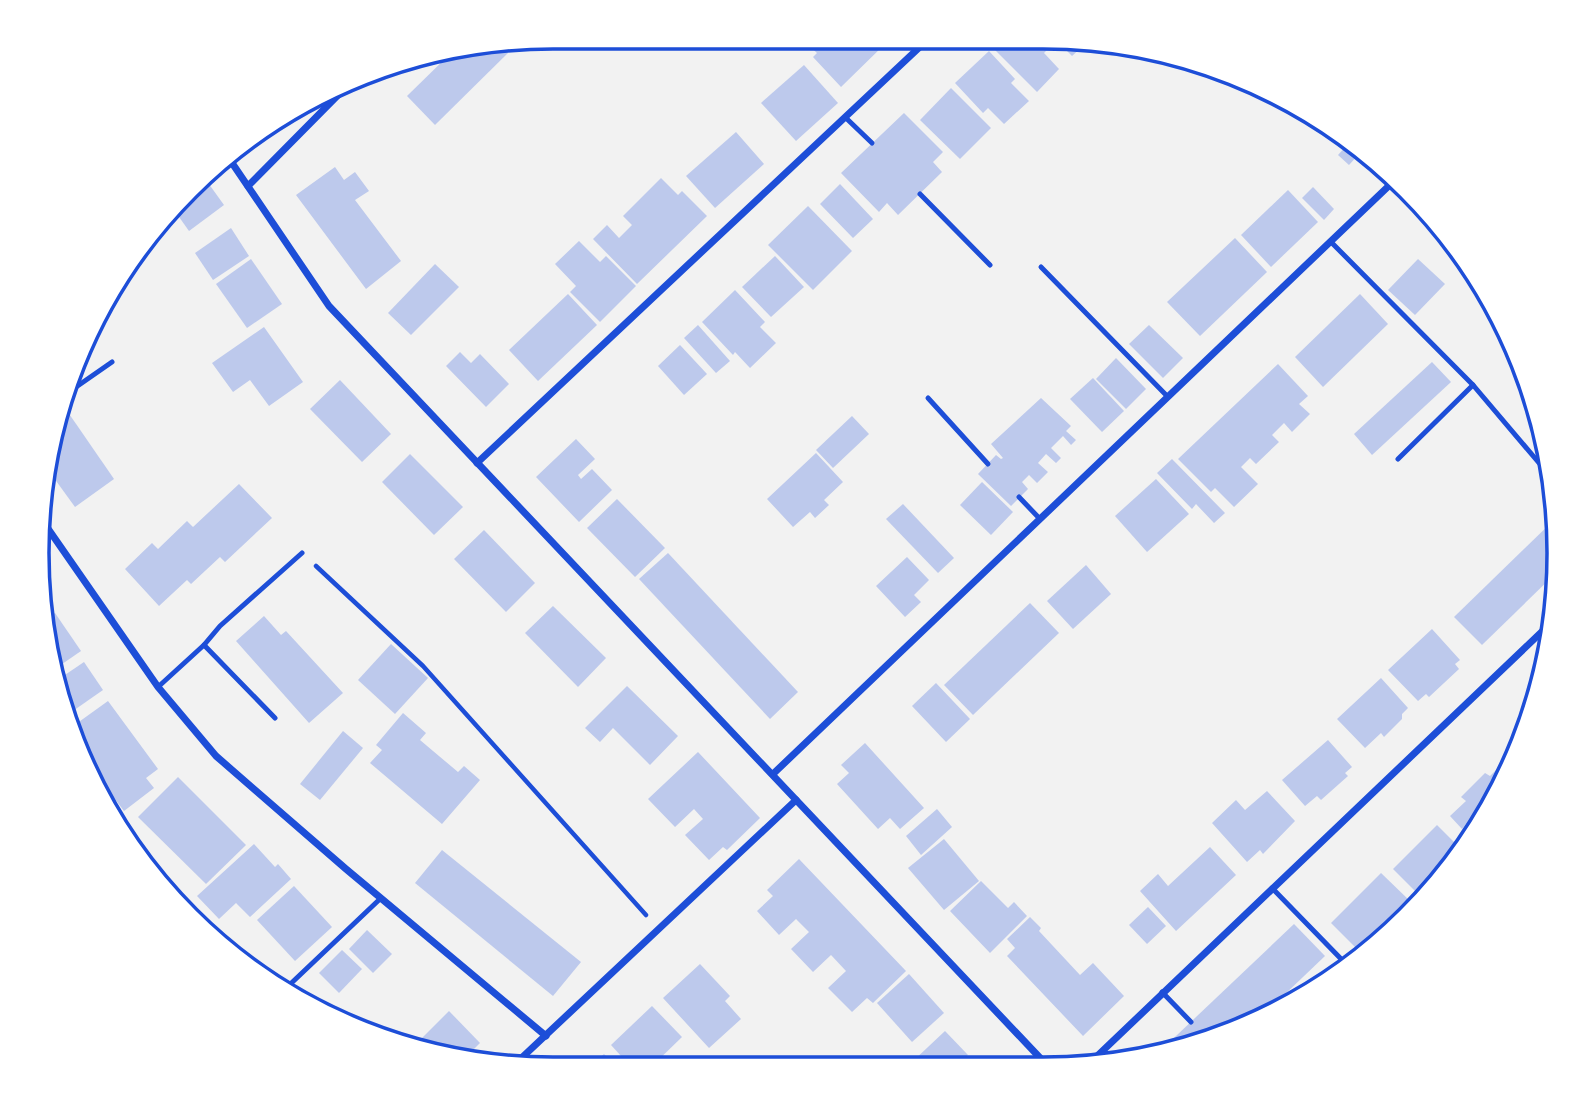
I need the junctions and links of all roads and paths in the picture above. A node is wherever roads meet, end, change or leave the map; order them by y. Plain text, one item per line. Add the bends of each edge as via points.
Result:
1 (918, 49) edge
2 (334, 99) edge
3 (846, 118) junction
4 (872, 143) dead end
5 (233, 164) edge
6 (248, 186) junction
7 (1388, 187) edge
8 (920, 194) dead end
9 (1331, 242) junction
10 (990, 265) dead end
11 (1041, 267) dead end
12 (112, 362) dead end
13 (1473, 385) junction
14 (78, 386) edge
15 (1168, 397) junction
16 (928, 398) dead end
17 (1398, 459) dead end
18 (1538, 462) edge
19 (477, 463) junction
20 (988, 464) dead end
21 (1019, 497) dead end
22 (1040, 519) junction
23 (50, 531) edge
24 (302, 553) joint
25 (1540, 633) edge
26 (204, 645) junction
27 (158, 687) junction
28 (275, 718) dead end
29 (773, 774) junction
30 (796, 800) junction
31 (1272, 888) junction
32 (381, 898) junction
33 (659, 928) junction
34 (1341, 959) edge
35 (291, 983) edge
36 (1162, 992) junction
37 (1191, 1022) dead end
38 (546, 1036) junction
39 (1099, 1054) edge
40 (524, 1056) edge
41 (1040, 1057) edge

1 - 3 street
2 - 6 street
3 - 4 lane
3 - 19 street
5 - 6 street
6 - 19 street via 329,306
7 - 9 street
8 - 10 lane
9 - 13 lane
9 - 15 street
11 - 15 lane
12 - 14 lane
13 - 17 lane
13 - 18 lane
15 - 22 street
16 - 20 lane
19 - 29 street
21 - 22 lane
22 - 29 street
23 - 27 street
24 - 26 lane
24 - 33 path via 423,666
25 - 31 street
26 - 27 lane
26 - 28 lane
27 - 32 street via 215,756
29 - 30 street
30 - 33 street
30 - 41 street
31 - 34 lane
31 - 36 street
32 - 35 lane
32 - 38 street
33 - 38 street
36 - 37 lane
36 - 39 street
38 - 40 street

